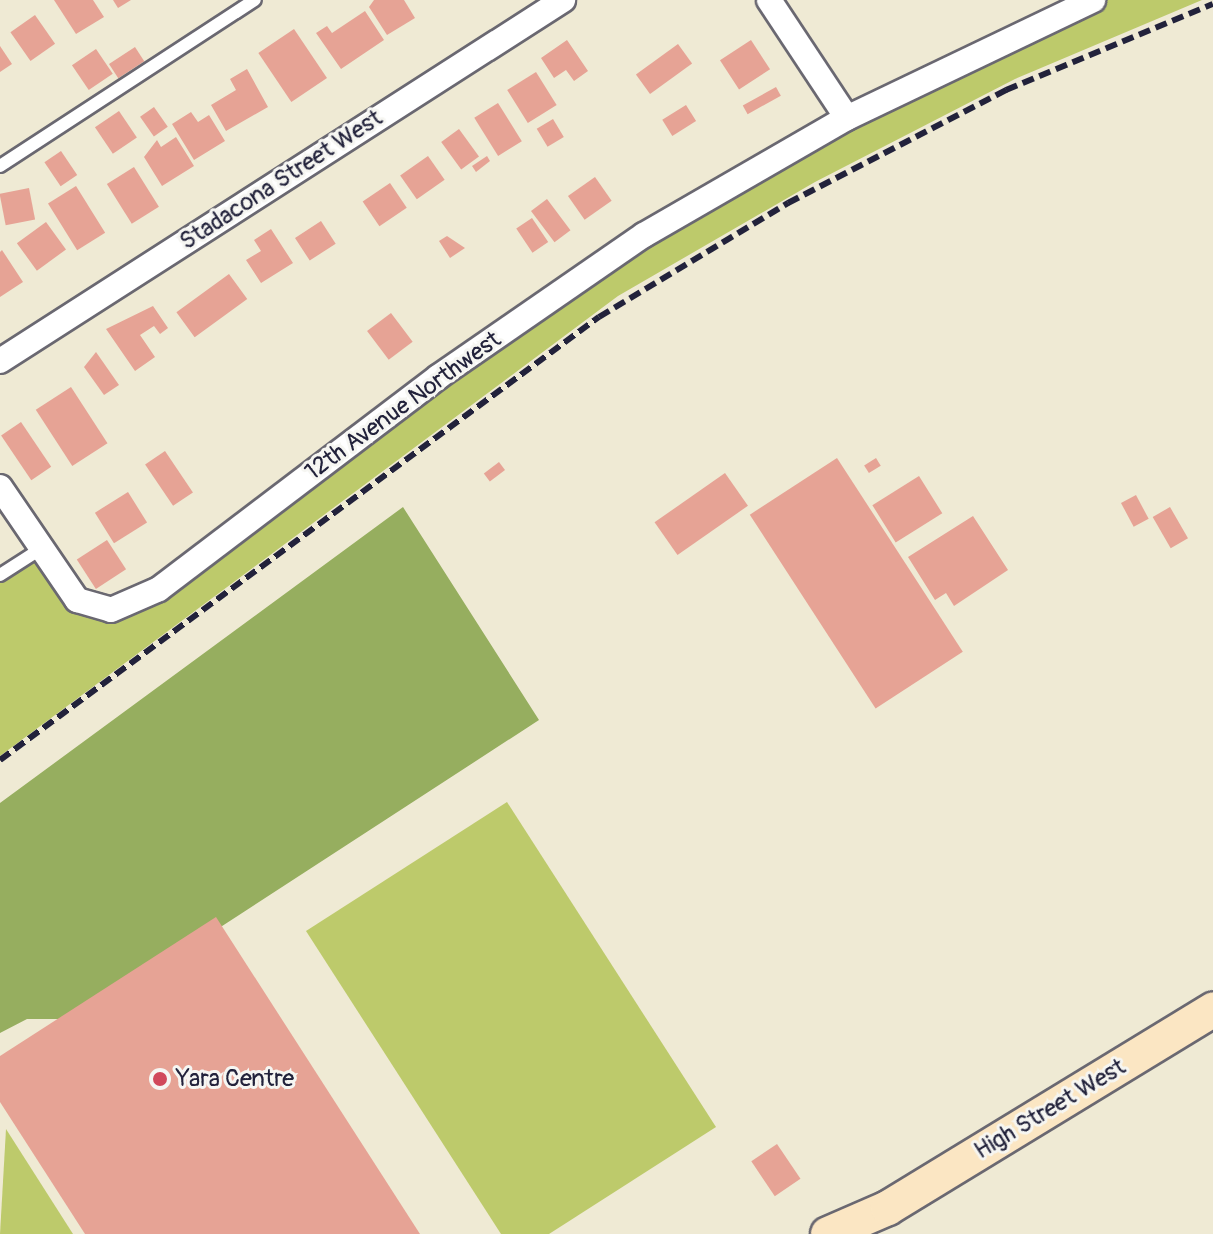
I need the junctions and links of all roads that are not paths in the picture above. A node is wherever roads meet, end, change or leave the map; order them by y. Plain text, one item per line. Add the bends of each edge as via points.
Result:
1 (255, 0) edge
2 (563, 0) edge
3 (769, 0) edge
4 (1093, 0) edge
5 (847, 118) junction
6 (0, 166) edge
7 (0, 361) edge
8 (0, 487) edge
9 (42, 548) junction
10 (0, 575) edge
11 (1213, 1010) edge
12 (888, 1208) junction
13 (828, 1234) edge
14 (861, 1234) edge

1 - 6 lane
2 - 7 street, Stadacona Street West
3 - 5 street
4 - 5 street, 12th Avenue Northwest
5 - 9 street, 12th Avenue Northwest via 618,253 438,377 159,589 111,610 77,600
8 - 9 street, 12th Avenue Northwest
9 - 10 lane
11 - 12 main road, High Street West
12 - 13 main road, High Street West
12 - 14 main road, High Street West

